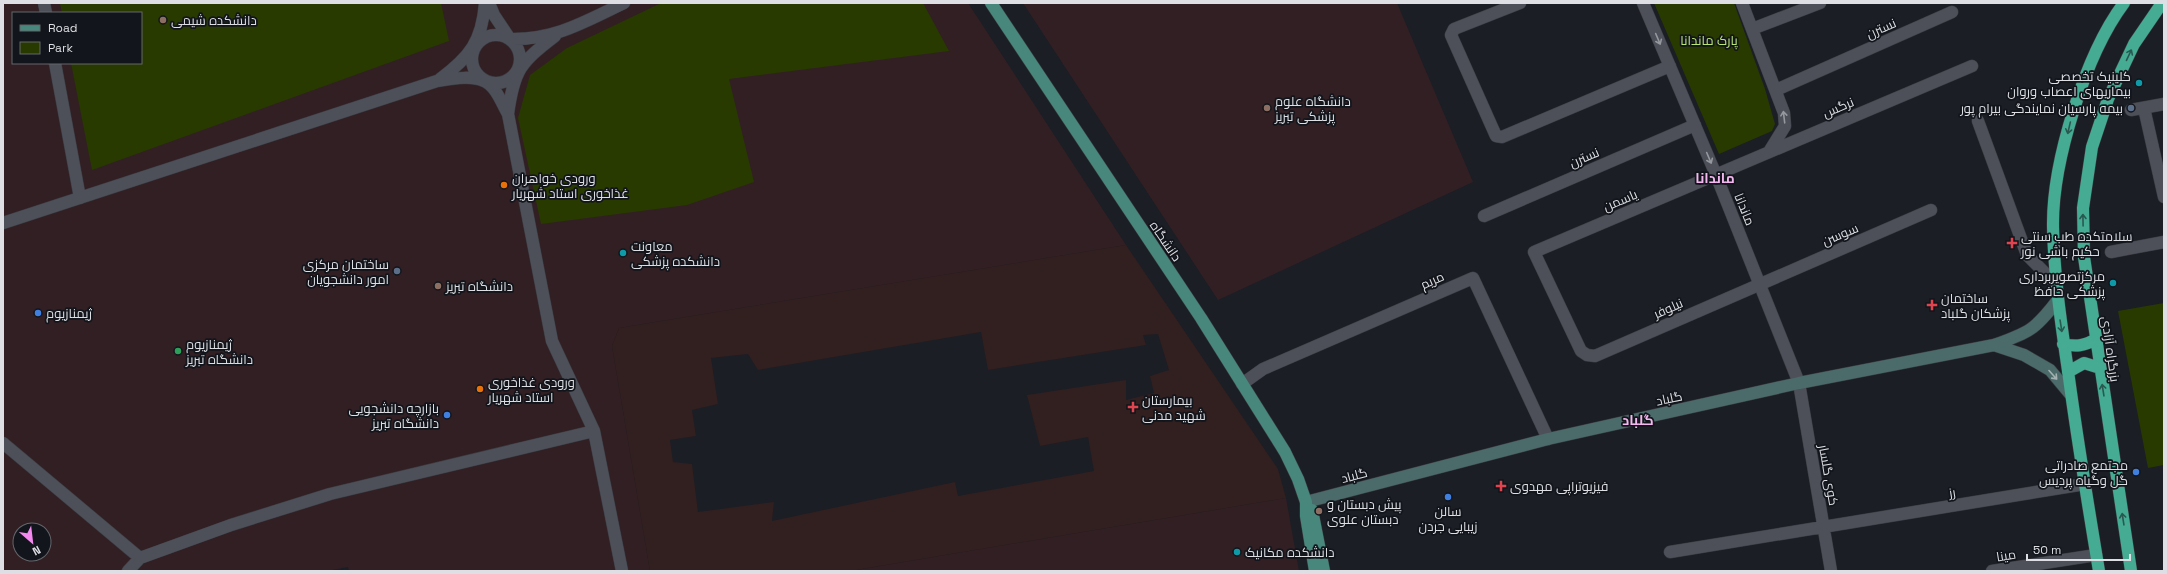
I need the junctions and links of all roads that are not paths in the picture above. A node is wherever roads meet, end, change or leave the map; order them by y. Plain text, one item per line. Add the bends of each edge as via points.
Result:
1 (485, 3) edge
2 (488, 3) edge
3 (624, 3) edge
4 (991, 3) edge
5 (1520, 3) edge
6 (1643, 3) edge
7 (1742, 3) edge
8 (1820, 3) edge
9 (2124, 3) edge
10 (2162, 3) edge
11 (1952, 12) dead end
12 (1752, 29) junction
13 (558, 34) junction
14 (510, 39) junction
15 (475, 47) junction
16 (55, 64) edge
17 (1670, 66) junction
18 (1972, 66) dead end
19 (519, 69) junction
20 (437, 81) junction
21 (485, 81) junction
22 (1776, 90) junction
23 (2164, 104) edge
24 (2144, 108) junction
25 (2131, 110) dead end
26 (508, 114) junction
27 (1978, 121) dead end
28 (1695, 125) junction
29 (1769, 152) junction
30 (1716, 175) junction
31 (2164, 197) edge
32 (80, 198) junction
33 (1931, 210) dead end
34 (1484, 216) dead end
35 (3, 223) edge
36 (2164, 242) edge
37 (2111, 252) dead end
38 (1759, 283) junction
39 (2056, 284) junction
40 (2057, 301) junction
41 (2096, 339) junction
42 (2063, 344) junction
43 (1994, 345) junction
44 (1587, 355) joint
45 (2100, 368) junction
46 (2068, 372) junction
47 (1799, 383) junction
48 (1242, 384) junction
49 (2070, 394) junction
50 (594, 431) junction
51 (1548, 439) junction
52 (3, 443) edge
53 (2085, 484) junction
54 (1306, 502) junction
55 (1824, 527) junction
56 (1670, 552) dead end
57 (2096, 555) junction
58 (140, 558) junction
59 (128, 571) edge
60 (622, 571) edge
61 (1315, 571) edge
62 (1324, 571) edge
63 (1831, 571) edge
64 (1992, 571) edge
65 (2099, 571) edge
66 (2131, 571) edge

1 - 15 street via 482,30
2 - 14 street
3 - 13 street
4 - 48 main road, دانشگاه
5 - 17 street via 1454,29 1451,35 1496,136 1502,137
6 -> 17 street, ماندانا
7 - 12 street
8 - 12 street
9 -> 39 highway via 2092,61 2071,116 2058,173 2053,226
41 -> 10 highway, بزرگراه آزادی via 2084,250 2083,208 2092,147 2108,99 2134,44
11 - 22 street, نسترن
12 - 22 street
13 - 14 street
13 - 19 street via 529,56
14 - 15 street via 502,36 486,37
14 - 19 street via 519,52
15 - 20 street via 455,68
15 - 21 street via 472,55 474,70
16 - 32 street
17 - 28 street, ماندانا
18 - 29 street, نرگس
19 - 21 street via 511,78 500,83
19 - 26 street via 512,86
20 - 21 street
20 - 32 street
21 - 26 street
29 -> 22 street via 1785,126 1784,113
23 - 24 street
24 - 25 street
24 - 31 street
26 - 50 street via 552,341
27 - 39 street via 2027,255
28 -> 30 street, ماندانا
28 - 34 street, نسترن
29 - 30 street, نرگس
30 - 38 street, ماندانا
30 - 44 street, یاسمن via 1534,252 1581,351
32 - 35 street
33 - 38 street, سوسن
36 - 37 street
38 - 44 street, نیلوفر via 1595,356
38 - 47 street, ماندانا
39 - 40 highway
40 -> 42 highway
40 - 43 main road, گلباد via 2039,324 2020,336
41 - 42 highway via 2088,344
41 - 45 highway, بزرگراه آزادی
42 - 46 highway
43 - 47 main road, گلباد
43 -> 49 main road via 2024,355 2050,370
45 - 46 highway via 2084,363
66 -> 45 highway, بزرگراه آزادی
46 - 49 highway
47 - 51 main road, گلباد
47 - 55 street, کوی گلسار
48 - 51 street, مریم via 1263,369 1472,278
48 - 54 main road, دانشگاه via 1285,452
49 - 53 highway
50 - 58 street via 330,494 231,525
50 - 60 street
51 - 54 main road, گلباد
52 - 58 street
53 - 55 street, رز
53 - 57 highway
54 - 61 main road, دانشگاه
54 - 62 main road, دانشگاه via 1313,511
55 - 56 street, رز
55 - 63 street, کوی گلسار
57 - 64 street, مینا
57 - 65 highway
58 - 59 street

